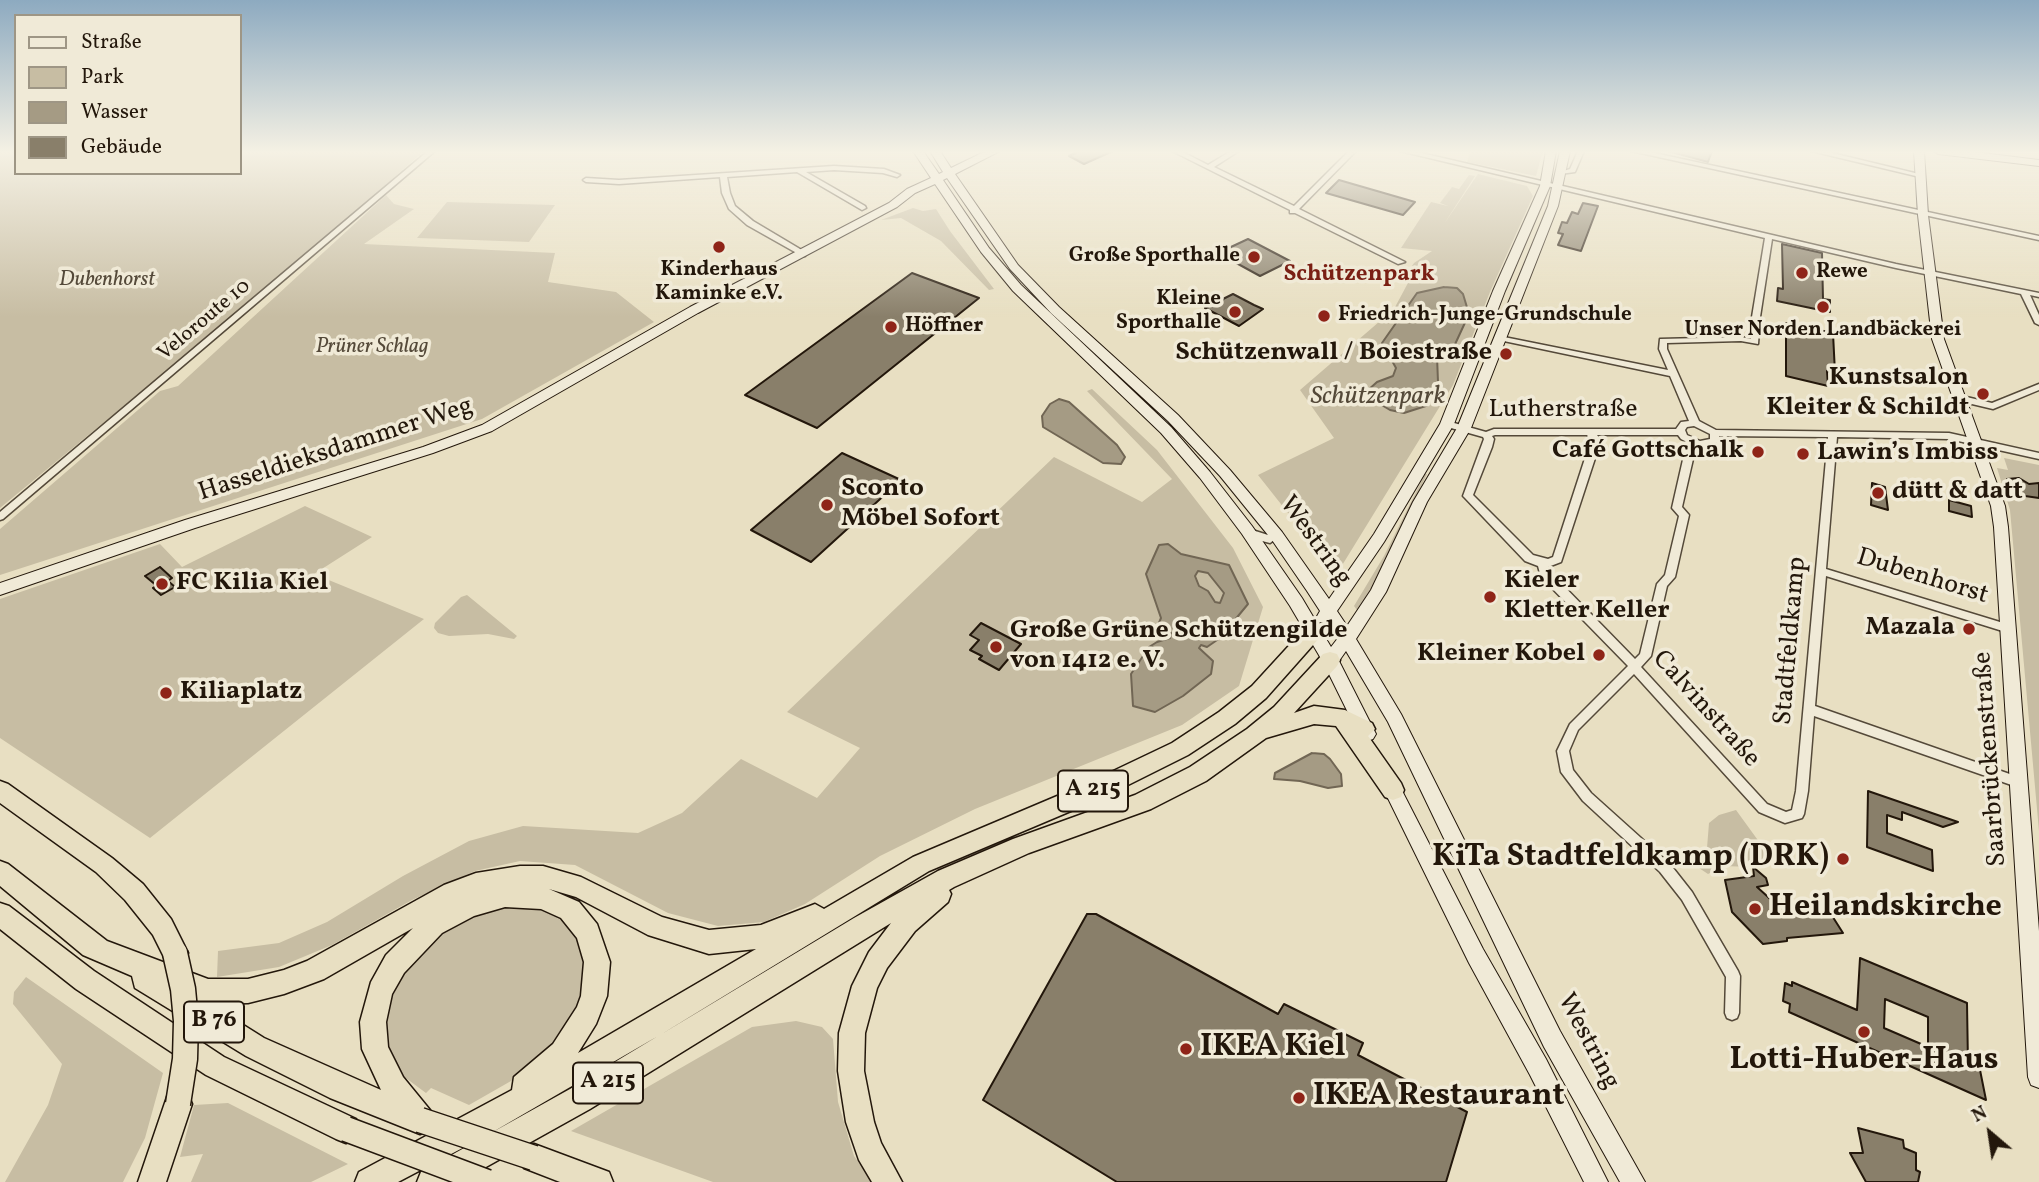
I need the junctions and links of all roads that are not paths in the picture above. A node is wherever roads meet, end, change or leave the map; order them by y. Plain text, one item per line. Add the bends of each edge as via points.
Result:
1 (367, 206) edge
2 (732, 206) edge
3 (859, 206) edge
4 (890, 206) edge
5 (954, 206) edge
6 (970, 206) edge
7 (1283, 206) edge
8 (1298, 206) edge
9 (1542, 206) edge
10 (1545, 206) edge
11 (1635, 206) edge
12 (1883, 206) edge
13 (1922, 206) edge
14 (862, 208) dead end
15 (1293, 211) junction
16 (1923, 215) junction
17 (1769, 237) junction
18 (2039, 238) edge
19 (802, 254) junction
20 (1401, 262) dead end
21 (1929, 273) junction
22 (2024, 292) junction
23 (2039, 295) edge
24 (2039, 323) edge
25 (1499, 338) junction
26 (1675, 374) junction
27 (2039, 387) edge
28 (1958, 398) junction
29 (1695, 423) junction
30 (1447, 424) junction
31 (1464, 428) junction
32 (1590, 432) junction
33 (1681, 432) junction
34 (1714, 433) junction
35 (1833, 434) junction
36 (1486, 435) junction
37 (1692, 442) junction
38 (1975, 442) junction
39 (2039, 456) edge
40 (0, 517) edge
41 (1271, 529) junction
42 (1247, 530) junction
43 (1539, 562) junction
44 (1821, 570) junction
45 (0, 589) edge
46 (1329, 612) junction
47 (2009, 629) junction
48 (1314, 631) junction
49 (1347, 639) junction
50 (1330, 660) junction
51 (1634, 666) junction
52 (1809, 709) junction
53 (1338, 717) junction
54 (1364, 729) junction
55 (1255, 735) junction
56 (2020, 783) junction
57 (1393, 790) junction
58 (0, 791) edge
59 (1763, 808) joint
60 (983, 861) junction
61 (0, 872) edge
62 (881, 886) junction
63 (0, 914) edge
64 (92, 947) junction
65 (1732, 1013) dead end
66 (2039, 1076) edge
67 (403, 1110) junction
68 (481, 1123) junction
69 (492, 1150) junction
70 (534, 1158) joint
71 (154, 1177) edge
72 (369, 1182) edge
73 (431, 1182) edge
74 (444, 1182) edge
75 (487, 1182) edge
76 (599, 1182) edge
77 (888, 1182) edge
78 (1596, 1182) edge
79 (1633, 1182) edge

1 - 40 street, Veloroute 10
2 - 19 street via 750,223
3 - 14 street
4 - 19 main road, Hasseldieksdammer Weg
5 - 42 main road, Westring via 1017,288 1166,430
6 - 41 main road, Westring via 1029,284 1193,438
7 - 15 street
8 - 15 street
9 - 30 main road via 1499,291
10 - 25 main road
11 - 17 street
12 - 16 street
13 - 16 main road, Saarbrückenstraße
15 - 20 street
16 - 18 street
16 - 21 main road, Saarbrückenstraße
17 - 21 street
17 - 26 street via 1755,342 1663,341
19 - 45 main road, Hasseldieksdammer Weg via 487,428
21 - 22 street
21 - 28 main road, Saarbrückenstraße via 1938,339
22 - 23 street
22 - 24 street
25 - 26 street
25 - 31 main road
26 - 29 street
27 - 28 street via 1993,406
28 - 38 main road, Saarbrückenstraße
29 - 33 street via 1684,424
29 - 34 street
30 - 31 street, Lutherstraße
30 - 46 main road
31 - 36 street, Lutherstraße
31 - 49 main road via 1420,502 1378,592
32 - 33 street, Lutherstraße
32 - 36 street, Lutherstraße
32 - 43 street via 1596,440 1558,559
33 - 37 street
34 - 35 street
34 - 37 street via 1712,443
35 - 38 street via 1949,436
35 - 44 street, Stadtfeldkamp
36 - 43 street, Calvinstraße via 1487,447 1468,496 1529,558
37 - 51 street via 1678,508 1684,515 1670,577 1661,584 1645,656
38 - 39 street
38 - 47 main road, Saarbrückenstraße via 1998,506
41 - 42 street via 1270,539
41 - 46 main road, Westring
42 - 48 main road, Westring
43 - 51 street, Calvinstraße via 1545,574
44 - 47 street, Dubenhorst
44 - 52 street, Stadtfeldkamp
46 - 48 main road
46 - 49 main road, Westring
47 - 56 main road, Saarbrückenstraße
48 - 50 main road, Westring
48 - 62 highway, A 215 via 1259,692 1180,749 1096,790 920,864
49 - 50 main road
49 - 79 main road, Westring via 1395,719 1552,1039
50 - 54 main road, Westring
50 - 55 highway
51 - 59 street, Calvinstraße
51 - 65 street via 1574,727 1563,751 1567,772 1587,797 1665,868 1687,896 1733,976
52 - 56 street
52 - 59 street, Stadtfeldkamp via 1798,814 1785,818
53 - 54 highway
53 - 55 highway via 1307,715
53 - 57 highway via 1363,744
54 - 57 main road, Westring
55 - 60 highway via 1198,774 1143,802
56 - 66 main road, Saarbrückenstraße
57 - 78 main road, Westring
58 - 71 highway, bridge via 104,865 134,892 162,926 174,953 183,989 185,1059 177,1104
60 - 69 highway, A 215 via 863,926
60 - 77 highway via 906,923 878,960 860,1001 852,1041 855,1097 869,1150
61 - 64 highway, B 76
62 - 64 highway via 770,934 709,942 657,927 581,888 543,877 496,880 425,907 314,970 248,991 208,992
62 - 68 highway, A 215
63 - 75 highway, B 76, bridge via 85,980 215,1066 346,1129
64 - 67 highway, B 76 via 255,1047
67 - 68 highway via 373,1036 377,999 395,964 418,938 459,910 505,896 542,898 570,910 589,932 597,962 594,996 562,1053
67 - 70 highway, B 76, bridge
68 - 72 highway, A 215
69 - 73 highway, A 215
69 - 74 highway
70 - 76 highway, B 76

